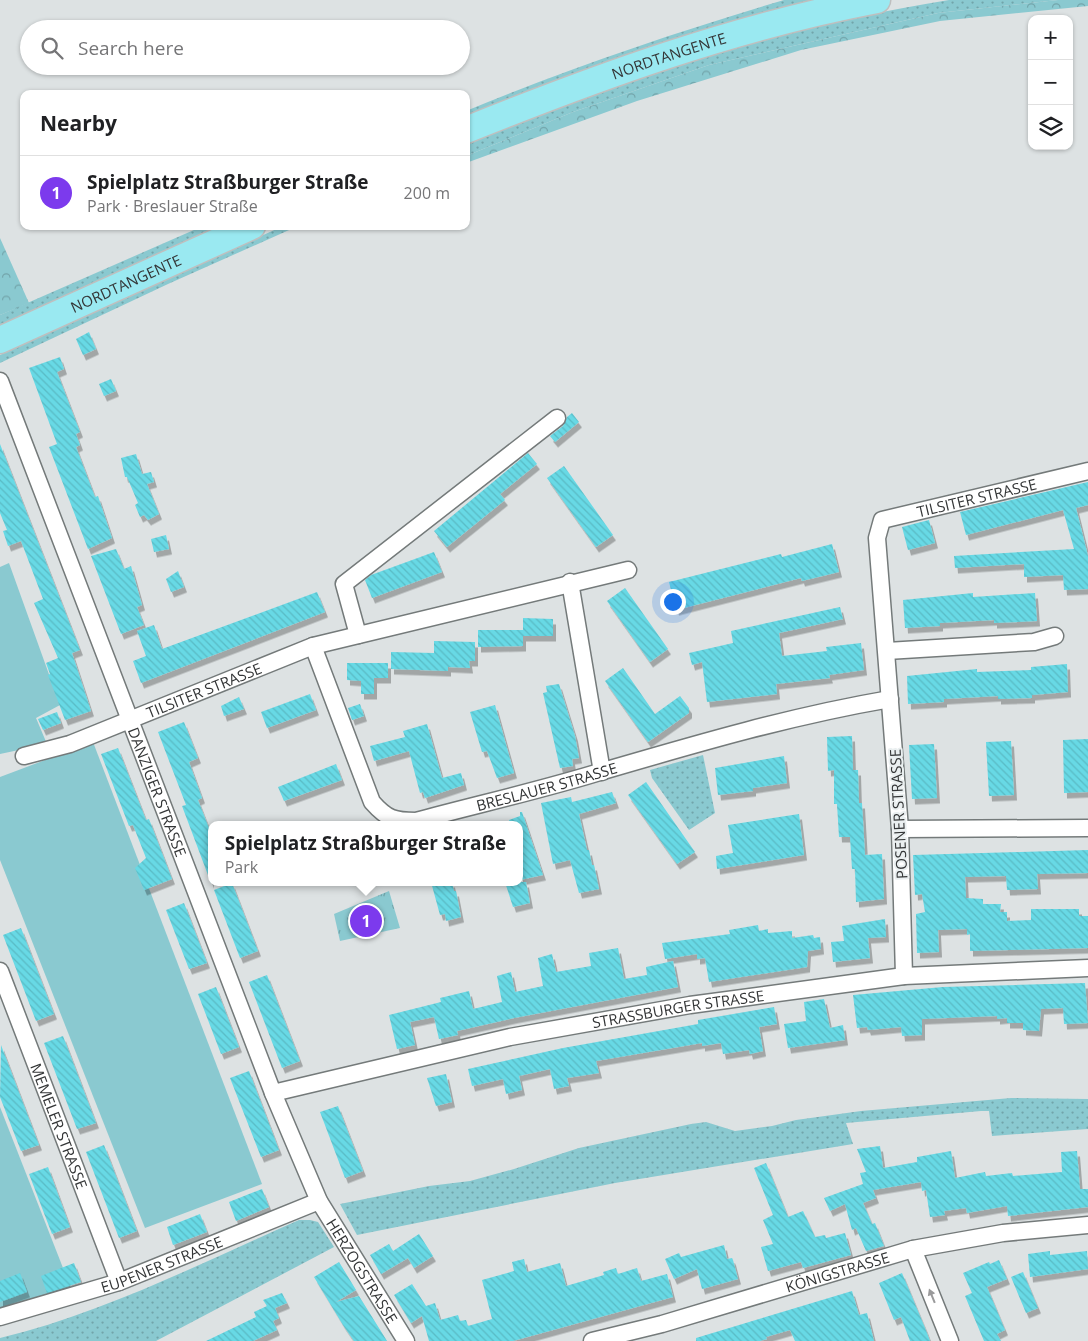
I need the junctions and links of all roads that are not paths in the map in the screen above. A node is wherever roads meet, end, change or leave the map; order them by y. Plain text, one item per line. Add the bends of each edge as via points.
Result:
1 (877, 0) edge
2 (470, 128) edge
3 (243, 230) edge
4 (0, 340) edge
5 (0, 381) edge
6 (557, 418) dead end
7 (1088, 471) edge
8 (877, 538) joint
9 (628, 570) dead end
10 (570, 582) junction
11 (358, 635) junction
12 (1054, 636) dead end
13 (313, 646) junction
14 (887, 651) junction
15 (890, 699) junction
16 (130, 720) junction
17 (24, 756) dead end
18 (602, 772) junction
19 (1088, 828) edge
20 (900, 829) junction
21 (1088, 968) edge
22 (0, 971) edge
23 (904, 976) junction
24 (274, 1093) junction
25 (319, 1201) junction
26 (1088, 1225) edge
27 (913, 1249) junction
28 (119, 1282) junction
29 (0, 1317) edge
30 (406, 1341) edge
31 (592, 1341) edge
32 (950, 1341) edge

1 - 2 main road, NORDTANGENTE via 721,38 591,81
3 - 4 main road, NORDTANGENTE
5 - 16 street, DANZIGER STRASSE
6 - 11 street via 344,584
7 - 8 street, TILSITER STRASSE via 882,520
8 - 14 street, POSENER STRASSE
9 - 10 street, TILSITER STRASSE
10 - 11 street, TILSITER STRASSE
10 - 18 street
11 - 13 street, TILSITER STRASSE
12 - 14 street via 1034,642
13 - 16 street, TILSITER STRASSE
13 - 18 street, BRESLAUER STRASSE via 372,802 384,815 398,821 416,821
14 - 15 street, POSENER STRASSE
15 - 18 street, BRESLAUER STRASSE via 754,727
15 - 20 street, POSENER STRASSE
16 - 17 street, TILSITER STRASSE via 70,744
16 - 24 street, DANZIGER STRASSE
19 - 20 street
20 - 23 street, POSENER STRASSE
21 - 23 street, STRASSBURGER STRASSE
22 - 28 street, MEMELER STRASSE
23 - 24 street, STRASSBURGER STRASSE via 690,1005 510,1037
24 - 25 street, DANZIGER STRASSE
25 - 28 street, EUPENER STRASSE
25 - 30 street, HERZOGSTRASSE
26 - 27 street, KÖNIGSTRASSE via 1003,1233
27 - 31 street, KÖNIGSTRASSE via 662,1324
32 -> 27 street
28 - 29 street, EUPENER STRASSE

